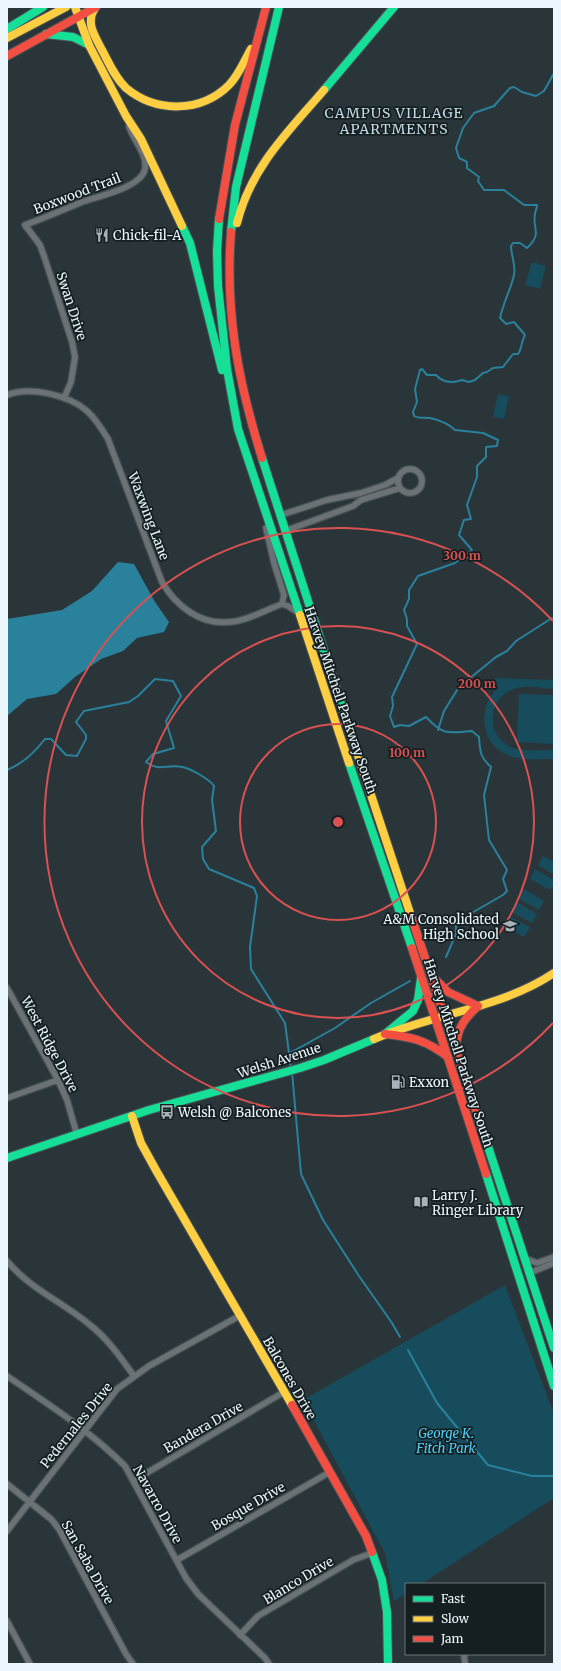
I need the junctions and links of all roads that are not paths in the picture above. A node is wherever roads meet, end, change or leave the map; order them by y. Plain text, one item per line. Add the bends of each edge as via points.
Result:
1 (43, 7) edge
2 (66, 7) edge
3 (75, 7) edge
4 (95, 7) edge
5 (266, 7) edge
6 (279, 7) edge
7 (394, 7) edge
8 (78, 17) junction
9 (7, 29) edge
10 (46, 34) junction
11 (258, 35) junction
12 (7, 38) edge
13 (89, 45) junction
14 (7, 56) edge
15 (126, 116) junction
16 (25, 225) joint
17 (229, 264) junction
18 (7, 395) edge
19 (64, 398) junction
20 (238, 429) junction
21 (398, 478) junction
22 (400, 488) junction
23 (262, 504) junction
24 (281, 515) junction
25 (286, 531) junction
26 (282, 604) junction
27 (299, 613) junction
28 (554, 973) edge
29 (431, 974) junction
30 (421, 976) junction
31 (7, 988) edge
32 (478, 1006) junction
33 (445, 1016) junction
34 (436, 1019) junction
35 (385, 1034) junction
36 (456, 1049) junction
37 (448, 1057) junction
38 (58, 1080) junction
39 (7, 1098) edge
40 (132, 1116) junction
41 (77, 1135) junction
42 (7, 1158) edge
43 (554, 1257) edge
44 (524, 1258) junction
45 (7, 1261) edge
46 (554, 1263) edge
47 (515, 1264) junction
48 (529, 1273) junction
49 (241, 1314) junction
50 (554, 1348) edge
51 (7, 1376) edge
52 (134, 1376) junction
53 (554, 1386) edge
54 (284, 1392) junction
55 (84, 1431) junction
56 (330, 1472) junction
57 (134, 1481) junction
58 (7, 1484) edge
59 (30, 1502) junction
60 (7, 1531) edge
61 (372, 1553) junction
62 (177, 1560) junction
63 (7, 1621) edge
64 (240, 1635) junction
65 (30, 1664) edge
66 (133, 1664) edge
67 (269, 1664) edge
68 (388, 1664) edge

1 - 9 main road
2 - 12 main road
3 - 8 main road
4 - 8 main road
4 - 11 main road via 90,26 118,79 144,100 165,106 195,105 222,91 240,69
5 - 11 main road, Harvey Mitchell Parkway South
6 - 17 main road, Harvey Mitchell Parkway South via 236,187
7 - 17 main road via 254,176 237,222
8 - 10 main road
8 - 13 main road
10 - 13 main road via 72,35
10 - 14 main road
11 - 20 main road, Harvey Mitchell Parkway South via 235,125 219,218 217,251 227,369
13 - 15 main road
15 - 16 street, Boxwood Trail via 145,163 142,175 122,188
15 - 20 main road via 171,199 190,243
16 - 19 street, Swan Drive via 40,245 72,342 74,371
17 - 24 main road, Harvey Mitchell Parkway South via 232,335 243,389 250,420
18 - 19 street, Waxwing Lane via 35,392
19 - 26 street, Waxwing Lane via 87,411 108,439 162,582 175,602 190,613 219,622 240,620
20 - 23 main road, Harvey Mitchell Parkway South
21 - 22 street
21 - 22 street via 403,471 410,469 417,471 421,477 421,485 417,491 407,493
21 - 24 street via 361,493 327,500
22 - 25 street via 362,500 353,506
23 - 26 street via 268,541 284,595
23 - 27 main road, Harvey Mitchell Parkway South
24 - 25 main road, Harvey Mitchell Parkway South
25 - 29 main road, Harvey Mitchell Parkway South
26 - 27 street
27 - 30 main road, Harvey Mitchell Parkway South
28 - 32 main road, Welsh Avenue via 528,988
29 - 32 main road via 448,992
29 - 33 main road, Harvey Mitchell Parkway South
30 - 34 main road, Harvey Mitchell Parkway South
30 - 35 main road via 418,1000 413,1011
31 - 38 street, West Ridge Drive
32 - 33 main road, Welsh Avenue
32 - 36 main road via 464,1018 459,1027
33 - 34 main road, Welsh Avenue
33 - 36 main road, Harvey Mitchell Parkway South
34 - 35 main road, Welsh Avenue
34 - 37 main road, Harvey Mitchell Parkway South
35 - 37 main road via 416,1037 435,1046
35 - 40 main road, Welsh Avenue via 300,1068
36 - 44 main road, Harvey Mitchell Parkway South
37 - 47 main road, Harvey Mitchell Parkway South
38 - 39 street
38 - 41 street, West Ridge Drive
40 - 41 main road, Welsh Avenue
40 - 49 main road, Balcones Drive via 144,1149
41 - 42 main road, Welsh Avenue
43 - 44 street via 537,1263
44 - 48 main road, Harvey Mitchell Parkway South
45 - 52 street via 29,1284 89,1323 104,1336
46 - 48 street
47 - 48 main road
47 - 53 main road, Harvey Mitchell Parkway South
48 - 50 main road, Harvey Mitchell Parkway South
49 - 52 street, Pedernales Drive
49 - 54 main road, Balcones Drive
51 - 55 street, Navarro Drive
52 - 55 street, Pedernales Drive via 118,1389
54 - 56 main road, Balcones Drive
54 - 57 street, Bandera Drive
55 - 57 street, Navarro Drive via 111,1452 125,1466
55 - 59 street, Pedernales Drive
56 - 61 main road, Balcones Drive via 366,1536
56 - 62 street, Bosque Drive
57 - 62 street, Navarro Drive
58 - 59 street, San Saba Drive
59 - 60 street, Pedernales Drive
59 - 66 street, San Saba Drive via 59,1529
61 - 64 street, Blanco Drive via 353,1560 258,1616
61 - 68 main road, Balcones Drive via 382,1580 387,1612
62 - 64 street, Navarro Drive via 198,1594
63 - 65 street
64 - 67 street, Navarro Drive

